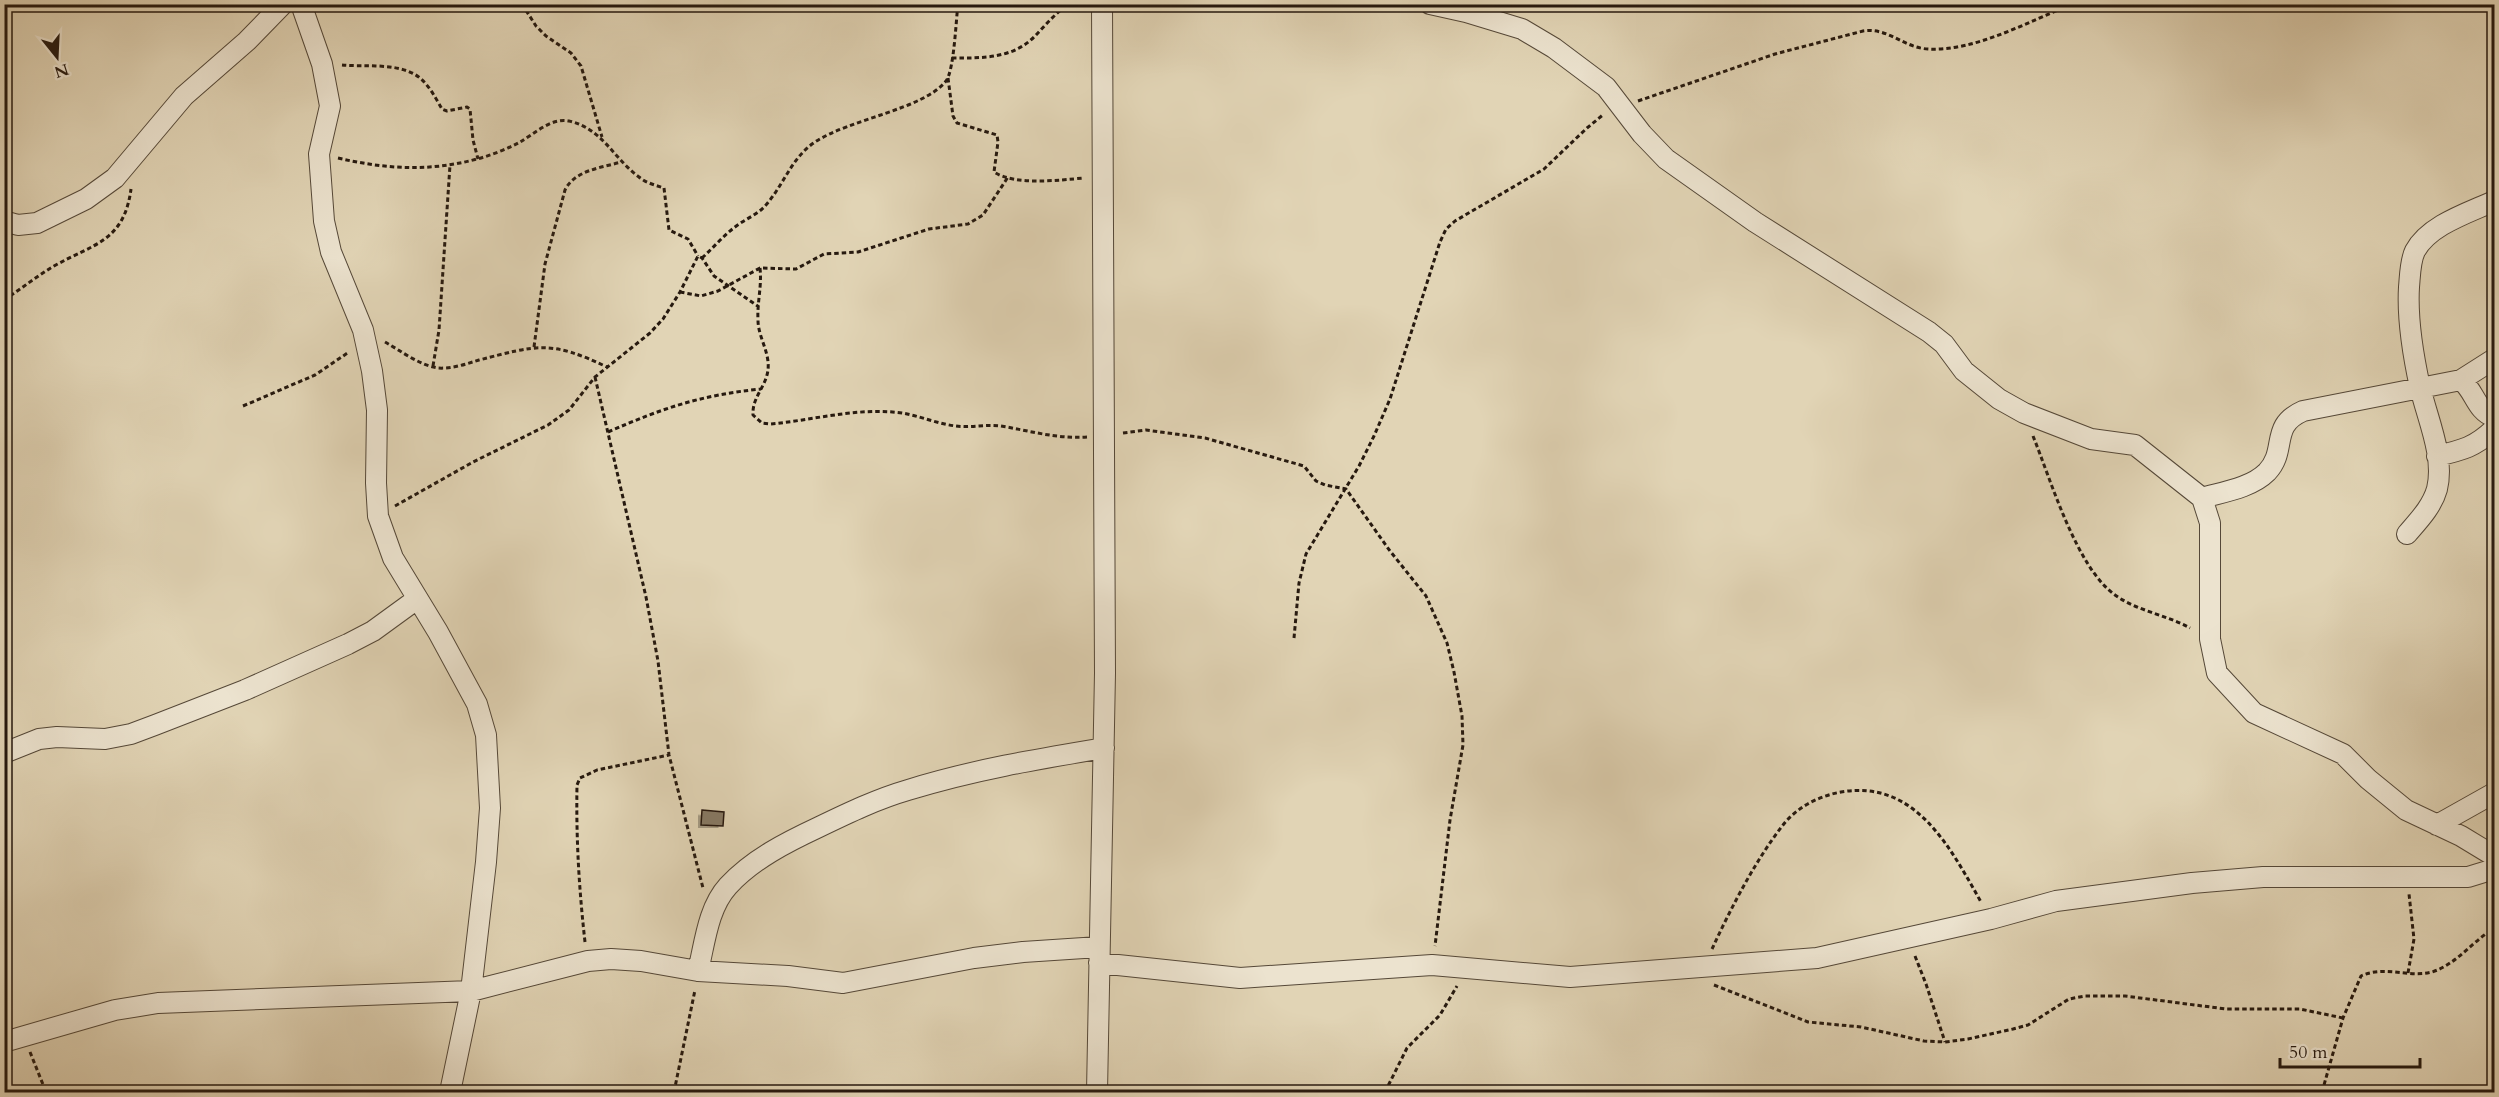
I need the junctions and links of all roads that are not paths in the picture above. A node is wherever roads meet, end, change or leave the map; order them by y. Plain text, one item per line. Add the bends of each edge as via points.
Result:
1 (283, 4) edge
2 (300, 4) edge
3 (1102, 4) edge
4 (1430, 4) edge
5 (2494, 201) edge
6 (4, 221) edge
7 (2494, 360) edge
8 (2461, 380) junction
9 (2420, 386) junction
10 (2494, 417) edge
11 (2494, 429) edge
12 (2437, 456) junction
13 (2202, 498) junction
14 (2407, 534) dead end
15 (417, 599) junction
16 (1104, 748) junction
17 (4, 753) edge
18 (2494, 793) edge
19 (2437, 825) junction
20 (2494, 856) edge
21 (2494, 868) edge
22 (1099, 955) junction
23 (698, 970) junction
24 (471, 991) junction
25 (4, 1042) edge
26 (450, 1092) edge
27 (1097, 1092) edge

1 - 6 street via 184,96 115,178 87,199 37,223 18,225
2 - 15 street via 322,64 330,106 320,154 324,221 331,252 364,335 372,371 377,410 378,516 393,558
3 - 16 street
4 - 13 street via 1522,29 1579,65 1606,87 1666,159 1755,222 1929,332 1944,344 1964,371 1999,399 2091,440 2135,445
5 - 9 street via 2449,222 2429,235 2414,252 2408,303
7 - 8 street
8 - 9 street
8 - 10 street via 2479,406
9 - 12 street
9 - 13 street via 2294,415 2284,424 2274,461 2266,472 2251,482
11 - 12 street via 2477,444
12 - 14 street via 2437,489
13 - 19 street via 2210,523 2210,639 2217,673 2254,713 2343,754 2406,810
15 - 17 street via 348,644 131,734 105,739 39,739
15 - 24 street via 462,674 486,735 490,808
16 - 22 street
16 - 23 street via 1018,762 907,790 799,836 757,860 727,887 710,915
18 - 19 street
19 - 20 street
21 - 22 street via 2468,877 2263,877 2192,882 2056,900 1991,919 1817,958 1708,976 1570,977 1432,964 1240,978
22 - 23 street via 1023,952 843,983
22 - 27 street
23 - 24 street via 640,961 588,961
24 - 25 street via 158,1003 115,1010
24 - 26 street

